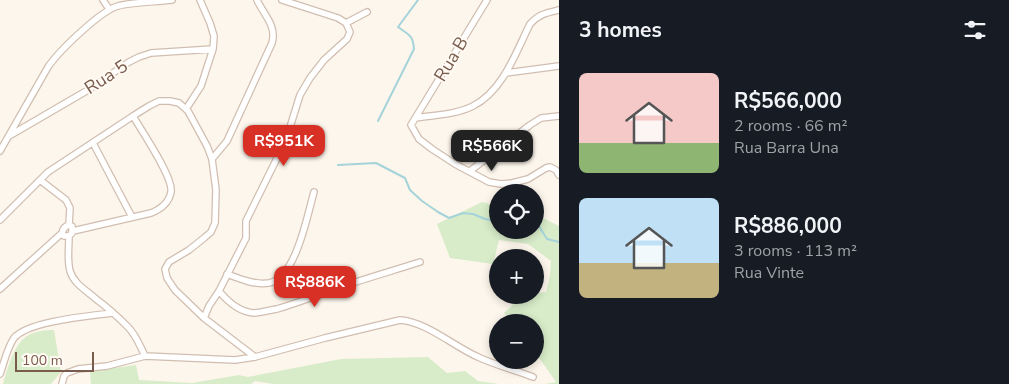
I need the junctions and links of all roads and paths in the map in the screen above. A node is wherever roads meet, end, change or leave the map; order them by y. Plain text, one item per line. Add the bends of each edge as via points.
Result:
1 (103, 0) edge
2 (172, 0) edge
3 (200, 0) edge
4 (257, 0) edge
5 (282, 0) edge
6 (487, 0) edge
7 (109, 9) junction
8 (559, 10) edge
9 (367, 12) dead end
10 (346, 23) junction
11 (213, 49) junction
12 (559, 66) edge
13 (506, 73) junction
14 (186, 109) junction
15 (133, 116) junction
16 (559, 116) edge
17 (416, 118) junction
18 (8, 136) junction
19 (92, 143) junction
20 (0, 151) edge
21 (212, 159) junction
22 (470, 171) junction
23 (559, 175) edge
24 (40, 180) junction
25 (314, 192) dead end
26 (132, 217) junction
27 (0, 220) edge
28 (69, 225) junction
29 (62, 233) junction
30 (71, 234) junction
31 (420, 262) dead end
32 (227, 274) junction
33 (0, 289) edge
34 (219, 291) junction
35 (112, 313) junction
36 (204, 318) junction
37 (145, 356) junction
38 (255, 357) junction
39 (0, 374) edge
40 (533, 377) dead end
41 (62, 384) edge

1 - 7 street
2 - 7 street via 119,5
3 - 11 street via 214,36
4 - 21 street via 274,37 227,141
5 - 10 street
6 - 17 street, Rua B
7 - 18 street via 55,57
8 - 13 street via 543,14 530,24
9 - 10 street
10 - 32 street via 350,32 347,39 324,60 300,95 286,140 246,221 246,238
11 - 14 street via 201,86
11 - 18 street, Rua 5 via 151,53 139,57
12 - 13 street
13 - 17 street via 485,98 473,106
14 - 15 street via 179,103 159,101
14 - 21 street
15 - 19 street
15 - 26 street via 167,173 172,192 161,208
16 - 22 street via 541,118
17 - 22 street via 411,125 419,139
18 - 20 street
19 - 24 street
19 - 26 street
21 - 36 street via 216,190 212,232 169,262 165,269 175,290
22 - 23 street via 489,182 501,184 528,179 550,167
24 - 27 street
24 - 28 street via 66,200 70,208
25 - 32 street via 296,254 278,280 249,282
26 - 30 street
28 - 29 street
28 - 30 street via 72,226
29 - 30 street via 64,236
29 - 33 street
30 - 35 street via 69,264 74,280
31 - 34 street via 298,303 254,313 238,308
32 - 34 street
34 - 36 street
35 - 37 street via 128,326
35 - 39 street via 50,322 22,331 11,343
36 - 38 street
37 - 38 street via 236,360
37 - 41 street via 107,366 78,369 67,373
38 - 40 street via 400,320 421,325 478,357

